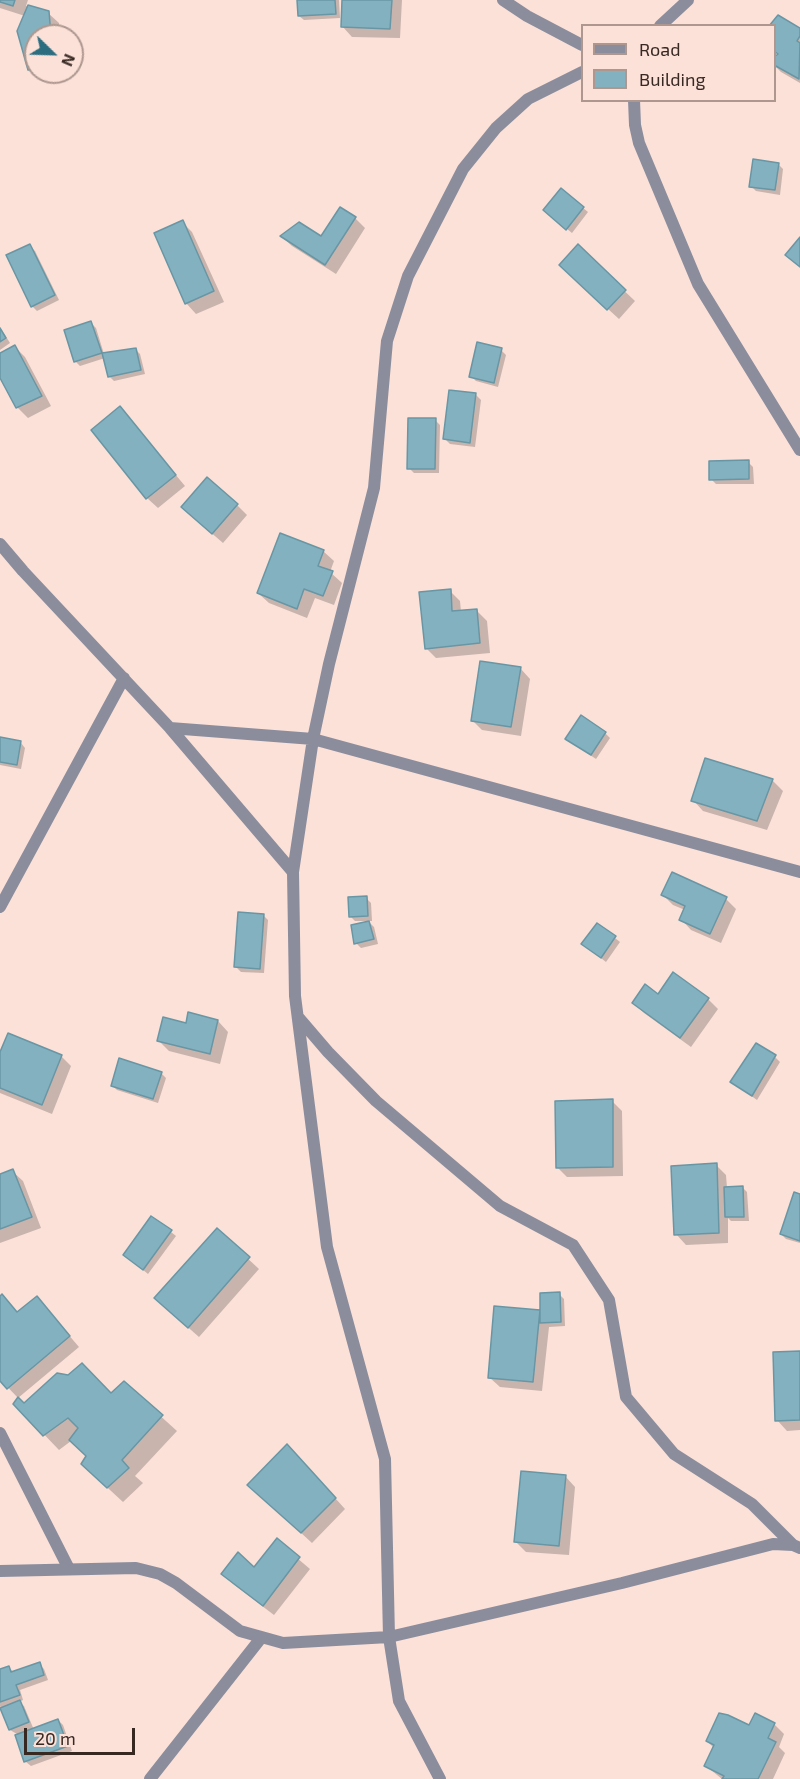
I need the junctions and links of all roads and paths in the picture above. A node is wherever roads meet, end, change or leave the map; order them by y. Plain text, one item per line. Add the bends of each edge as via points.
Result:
1 (503, 0) edge
2 (688, 0) edge
3 (662, 24) edge
4 (581, 44) edge
5 (581, 72) edge
6 (634, 102) edge
7 (800, 450) edge
8 (0, 544) edge
9 (124, 678) junction
10 (170, 728) junction
11 (313, 739) junction
12 (293, 872) junction
13 (800, 872) edge
14 (0, 907) edge
15 (297, 1016) junction
16 (0, 1433) edge
17 (797, 1546) edge
18 (69, 1569) junction
19 (0, 1571) edge
20 (389, 1637) junction
21 (261, 1638) junction
22 (150, 1779) edge
23 (440, 1779) edge

1 - 4 street
2 - 3 street
5 - 11 street via 528,99 496,128 463,169 408,276 387,340 374,489
6 - 7 street via 639,143 698,284
8 - 9 street
9 - 10 street
9 - 14 street
10 - 11 street
10 - 12 street
11 - 12 street
11 - 13 street
12 - 15 street
15 - 17 street via 376,1101 500,1206 573,1245 609,1300 627,1397 674,1454 752,1504
15 - 20 street via 327,1247 385,1459
16 - 18 street
17 - 20 street via 773,1544
18 - 19 street
18 - 21 street via 136,1568 160,1574 240,1631
20 - 21 street via 283,1643
20 - 23 street via 399,1701
21 - 22 street

